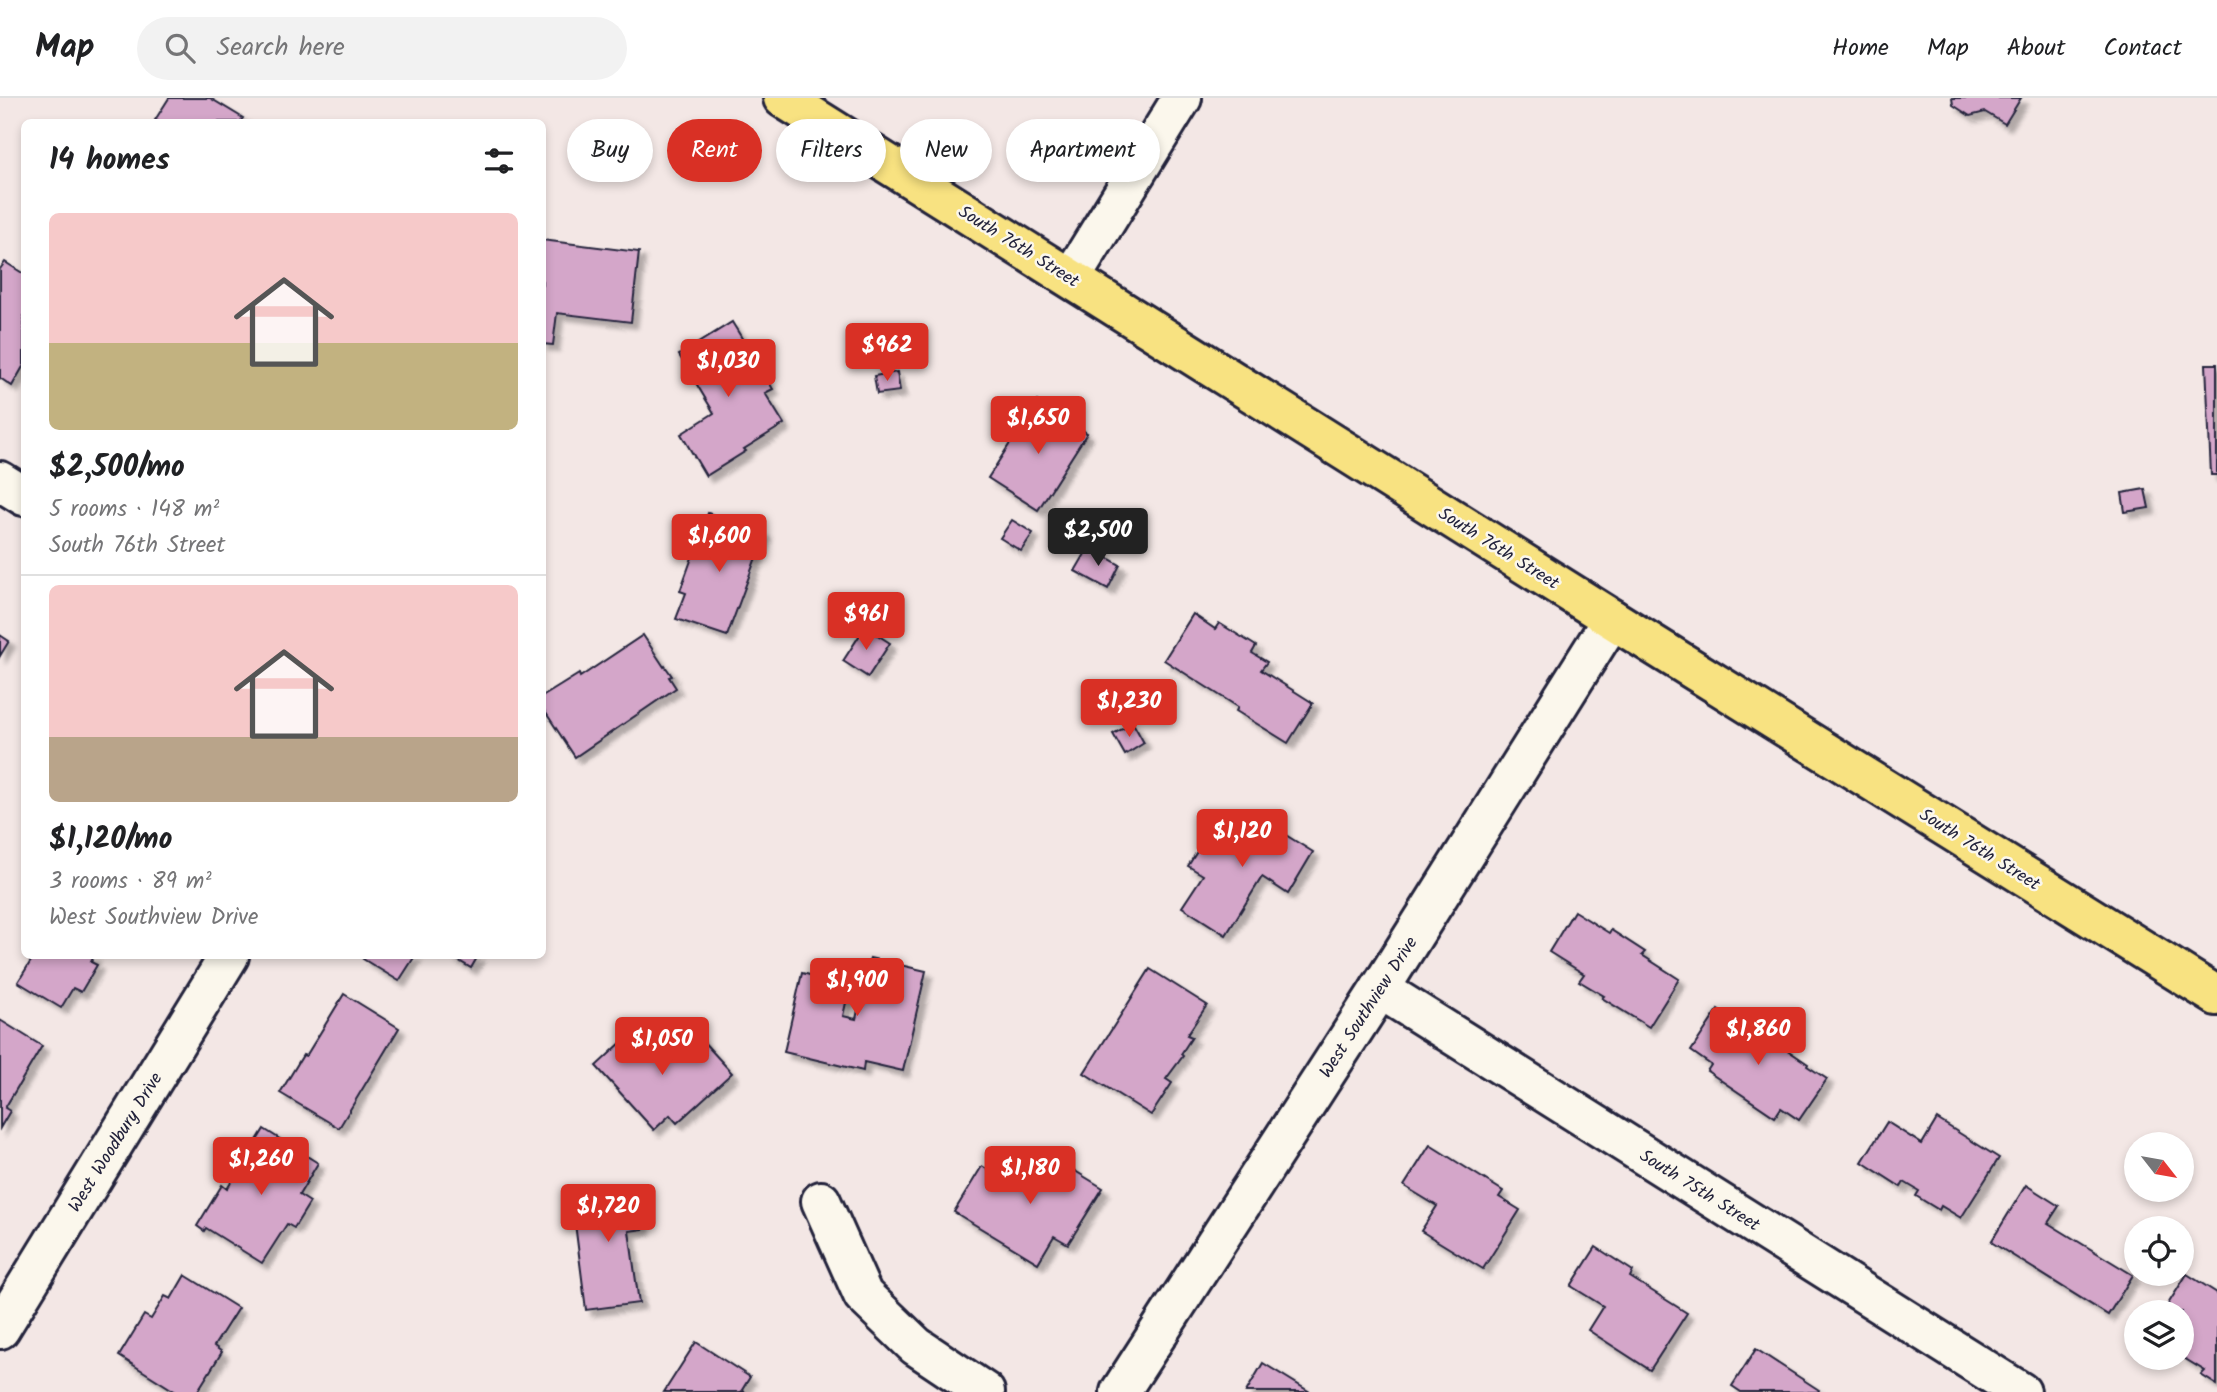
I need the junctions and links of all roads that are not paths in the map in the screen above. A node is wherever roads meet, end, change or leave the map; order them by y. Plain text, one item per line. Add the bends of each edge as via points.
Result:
1 (783, 98) edge
2 (1182, 98) edge
3 (1071, 278) junction
4 (0, 481) edge
5 (21, 494) edge
6 (1612, 620) junction
7 (227, 959) edge
8 (1380, 989) junction
9 (2217, 996) edge
10 (821, 1201) dead end
11 (0, 1329) edge
12 (985, 1392) edge
13 (1121, 1392) edge
14 (2021, 1392) edge

1 - 3 main road, South 76th Street
2 - 3 street
3 - 6 main road, South 76th Street
4 - 5 street
6 - 8 street, West Southview Drive
6 - 9 main road, South 76th Street
7 - 11 street, West Woodbury Drive
8 - 13 street, West Southview Drive
8 - 14 street, South 75th Street
10 - 12 street via 863,1295 916,1346

